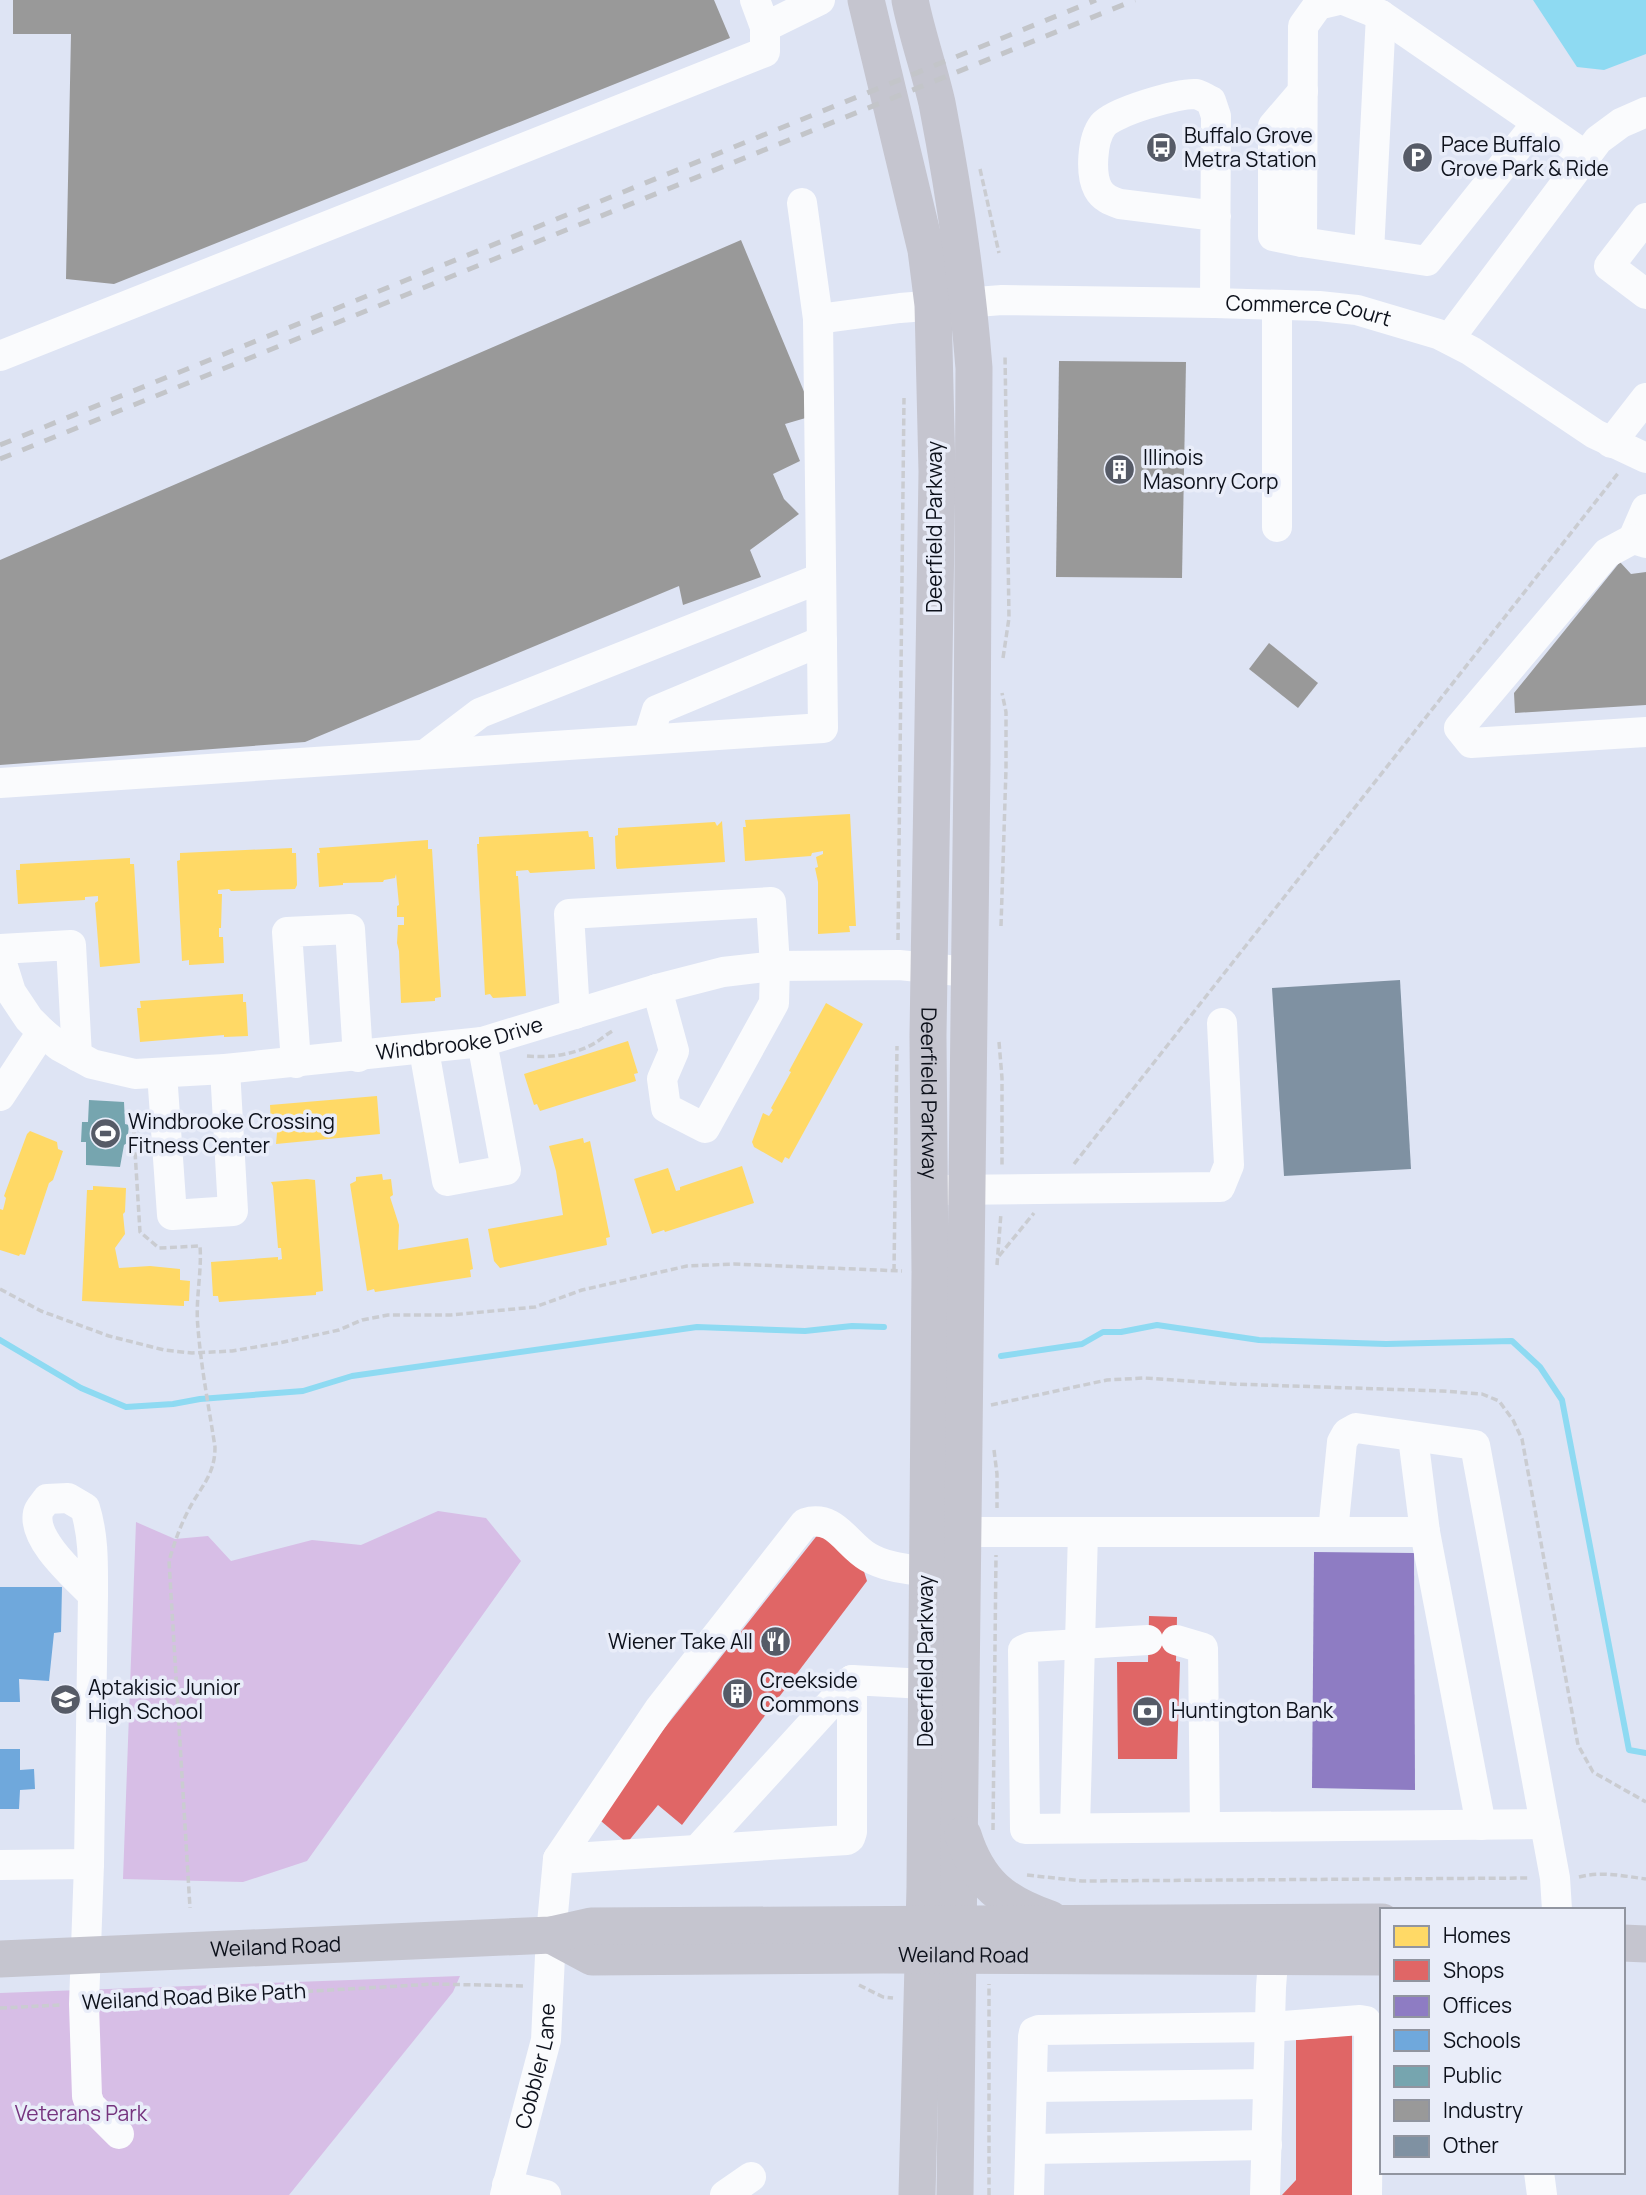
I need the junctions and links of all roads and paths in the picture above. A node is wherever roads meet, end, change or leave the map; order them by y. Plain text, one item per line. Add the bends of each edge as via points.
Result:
1 (820, 0) edge
2 (866, 0) edge
3 (910, 0) edge
4 (1342, 0) edge
5 (760, 14) edge
6 (1381, 15) junction
7 (1646, 112) edge
8 (1537, 123) junction
9 (1586, 156) junction
10 (802, 203) dead end
11 (1216, 216) junction
12 (1646, 218) edge
13 (1369, 253) junction
14 (1646, 294) edge
15 (969, 302) junction
16 (1215, 303) junction
17 (933, 305) junction
18 (1278, 305) junction
19 (818, 318) junction
20 (1449, 339) junction
21 (1005, 354) dead end
22 (0, 356) edge
23 (905, 388) dead end
24 (1646, 398) edge
25 (1630, 451) edge
26 (1646, 509) edge
27 (1277, 527) dead end
28 (1639, 541) edge
29 (821, 578) junction
30 (821, 641) junction
31 (1002, 660) dead end
32 (1001, 690) dead end
33 (1646, 732) edge
34 (648, 739) junction
35 (426, 754) junction
36 (0, 783) edge
37 (999, 935) dead end
38 (0, 949) edge
39 (0, 957) edge
40 (775, 965) junction
41 (914, 966) junction
42 (968, 972) junction
43 (657, 989) junction
44 (6, 996) edge
45 (575, 1014) junction
46 (1222, 1023) dead end
47 (41, 1031) junction
48 (998, 1035) dead end
49 (482, 1042) junction
50 (897, 1043) dead end
51 (424, 1050) junction
52 (77, 1056) junction
53 (358, 1056) junction
54 (296, 1063) junction
55 (225, 1069) junction
56 (162, 1073) junction
57 (0, 1096) edge
58 (147, 1106) dead end
59 (929, 1190) junction
60 (984, 1190) junction
61 (1053, 1190) junction
62 (998, 1258) junction
63 (992, 1264) dead end
64 (894, 1271) junction
65 (904, 1271) dead end
66 (995, 1273) dead end
67 (0, 1289) edge
68 (201, 1353) junction
69 (989, 1394) dead end
70 (1413, 1437) junction
71 (994, 1447) dead end
72 (980, 1532) junction
73 (1083, 1532) junction
74 (1333, 1532) junction
75 (1425, 1532) junction
76 (926, 1572) junction
77 (93, 1595) dead end
78 (1080, 1645) junction
79 (852, 1680) junction
80 (925, 1684) junction
81 (1646, 1802) edge
82 (959, 1821) junction
83 (1545, 1824) junction
84 (1481, 1825) junction
85 (1205, 1827) junction
86 (1075, 1828) junction
87 (995, 1838) dead end
88 (698, 1849) junction
89 (558, 1859) junction
90 (89, 1864) junction
91 (0, 1865) edge
92 (1017, 1873) dead end
93 (1555, 1878) junction
94 (1646, 1879) edge
95 (190, 1908) dead end
96 (1556, 1908) edge
97 (1275, 1922) junction
98 (1380, 1922) edge
99 (1064, 1923) junction
100 (551, 1935) junction
101 (941, 1940) junction
102 (1625, 1943) edge
103 (1646, 1944) edge
104 (86, 1956) junction
105 (1274, 1957) junction
106 (1380, 1957) edge
107 (0, 1959) edge
108 (387, 1986) dead end
109 (990, 2001) dead end
110 (83, 2004) junction
111 (0, 2008) edge
112 (1269, 2027) junction
113 (1268, 2084) junction
114 (1033, 2087) junction
115 (119, 2134) dead end
116 (1267, 2145) junction
117 (1031, 2148) junction
118 (1539, 2174) edge
119 (751, 2177) dead end
120 (506, 2190) edge
121 (546, 2195) edge
122 (724, 2195) edge
123 (917, 2195) edge
124 (955, 2195) edge
125 (989, 2195) edge
126 (1029, 2195) edge
127 (1265, 2195) edge
128 (1367, 2195) edge
129 (1542, 2195) edge

1 - 5 street
2 - 17 main road, Deerfield Parkway via 926,250
3 - 15 main road, Deerfield Parkway via 936,103
4 - 6 street
4 - 13 street via 1318,5 1303,26 1303,242
5 - 22 street via 765,52
6 - 8 street
6 - 13 street
7 - 9 street via 1613,129
8 - 9 street
8 - 13 street via 1427,261
9 - 20 street
10 - 19 street
11 - 11 street via 1216,117 1211,101 1198,94 1179,95 1104,124 1096,138 1094,172 1097,188 1106,199
11 - 16 street
12 - 14 street via 1609,265
15 - 16 street, Commerce Court
15 - 17 street, Commerce Court
15 - 42 main road, Deerfield Parkway via 974,477
16 - 18 street, Commerce Court
17 - 19 street, Commerce Court
17 - 41 main road, Deerfield Parkway via 937,472
18 - 20 street, Commerce Court via 1357,310
18 - 27 street
19 - 29 street
20 - 25 street, Commerce Court
21 - 31 path via 1009,618
23 - 41 path
24 - 25 street
25 - 61 path
26 - 28 street
28 - 33 street via 1607,553 1459,728 1471,744
29 - 30 street
29 - 35 street via 480,713
30 - 34 street via 657,710
30 - 34 street via 823,728
32 - 37 path via 1006,712 1006,769
34 - 35 street
35 - 36 street
38 - 52 street via 71,945
39 - 44 street, Windbrooke Drive
40 - 41 street, Windbrooke Drive
40 - 43 street, Windbrooke Drive via 723,972
40 - 43 street via 774,1003 705,1128 666,1108 662,1079 674,1051
40 - 45 street via 771,902 569,914
41 - 42 street, Windbrooke Drive
41 - 59 main road, Deerfield Parkway
42 - 60 main road, Deerfield Parkway
43 - 45 street, Windbrooke Drive
44 - 47 street, Windbrooke Drive
45 - 49 street, Windbrooke Drive
46 - 61 street via 1229,1165 1220,1187
47 - 52 street, Windbrooke Drive
47 - 57 street
48 - 60 path via 1002,1078
49 - 51 street, Windbrooke Drive
49 - 51 street via 506,1170 447,1181
50 - 64 path
51 - 53 street, Windbrooke Drive
52 - 56 street, Windbrooke Drive via 135,1074
53 - 54 street, Windbrooke Drive
53 - 54 street via 350,929 287,932
54 - 55 street, Windbrooke Drive
55 - 56 street, Windbrooke Drive
55 - 56 street via 233,1211 172,1215
58 - 68 path via 133,1119 140,1232 159,1248 200,1246 197,1327
59 - 60 street
59 - 76 main road, Deerfield Parkway
60 - 61 street
60 - 62 path
60 - 72 main road, Deerfield Parkway
61 - 62 path
62 - 63 path
62 - 66 path
64 - 65 path
64 - 68 path via 687,1266 582,1290 535,1307 387,1315 279,1343
67 - 68 path via 41,1311 109,1336 164,1350
68 - 95 path via 215,1463 176,1537 169,1561
69 - 81 path via 989,1405 1107,1380 1143,1378 1442,1391 1482,1394 1499,1401 1522,1439 1578,1745 1593,1772
70 - 74 street via 1356,1429 1347,1433 1342,1442
70 - 75 street
70 - 83 street via 1475,1445
71 - 72 path via 997,1474
72 - 73 street
72 - 82 main road, Deerfield Parkway
72 - 87 path
73 - 74 street
73 - 78 street
74 - 75 street
75 - 84 street
76 - 80 main road, Deerfield Parkway
76 - 89 street via 889,1566 868,1557 831,1525 816,1520 805,1523 660,1709
77 - 90 street
78 - 85 street via 1162,1640 1203,1648
78 - 86 street
78 - 86 street via 1030,1647 1021,1656 1025,1829
79 - 80 street
79 - 88 street
79 - 88 street via 850,1838
80 - 101 main road, Deerfield Parkway
82 - 99 main road via 979,1873 990,1887 1033,1913
82 - 101 main road, Deerfield Parkway
83 - 84 street
83 - 93 street
84 - 85 street
85 - 86 street
88 - 89 street
89 - 100 street, Cobbler Lane
90 - 91 street
90 - 104 street
92 - 93 path via 1082,1881
93 - 94 path via 1607,1873
93 - 96 street
97 - 98 main road, Weiland Road
97 - 99 main road, Weiland Road
97 - 105 street
99 - 101 main road, Weiland Road
100 - 101 main road, Weiland Road via 591,1926
100 - 104 main road, Weiland Road
100 - 120 street, Cobbler Lane via 546,2040
101 - 105 main road, Weiland Road
101 - 123 main road, Deerfield Parkway
101 - 124 main road, Deerfield Parkway
102 - 103 main road
104 - 107 main road, Weiland Road
104 - 110 street
105 - 106 main road, Weiland Road
105 - 112 street
108 - 110 path, Weiland Road Bike Path
109 - 125 path
110 - 111 path, Weiland Road Bike Path
110 - 115 street via 87,2096 90,2105
112 - 113 street
112 - 114 street via 1039,2030 1033,2037
112 - 128 street via 1360,2020 1369,2026
113 - 114 street
113 - 116 street
114 - 117 street
116 - 117 street
116 - 127 street
117 - 126 street
118 - 129 street
119 - 122 street
120 - 121 street

